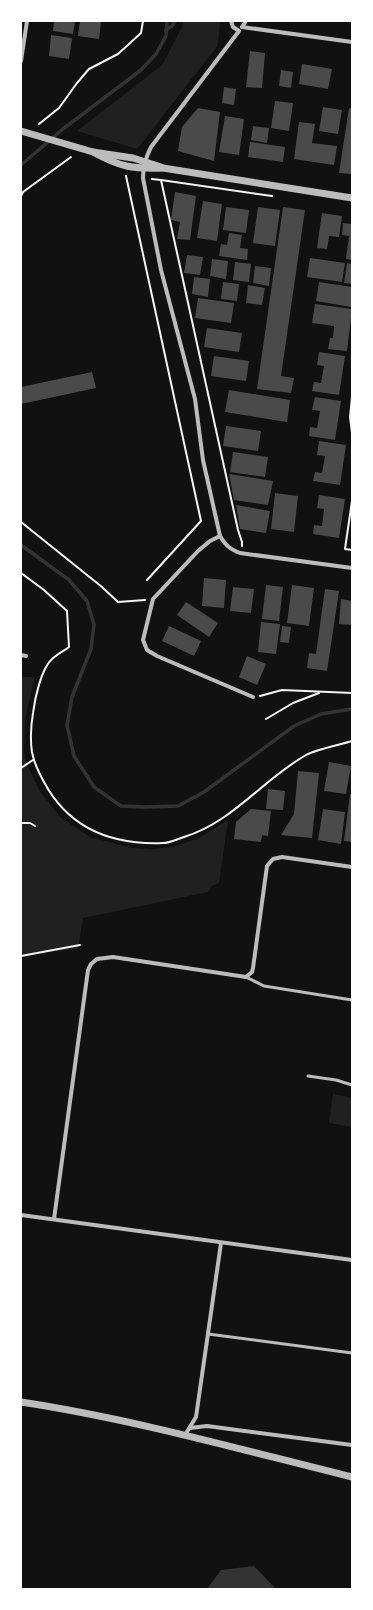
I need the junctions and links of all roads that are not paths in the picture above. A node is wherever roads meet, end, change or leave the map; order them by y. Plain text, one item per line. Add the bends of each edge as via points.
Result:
1 (27, 21) edge
2 (231, 21) edge
3 (246, 21) edge
4 (240, 29) junction
5 (352, 42) edge
6 (21, 61) edge
7 (21, 131) edge
8 (93, 152) junction
9 (145, 161) junction
10 (163, 168) junction
11 (143, 169) junction
12 (352, 198) edge
13 (220, 536) junction
14 (352, 568) edge
15 (21, 655) edge
16 (26, 656) dead end
17 (253, 697) road end
18 (352, 867) edge
19 (246, 977) junction
20 (352, 1000) edge
21 (308, 1076) dead end
22 (352, 1085) edge
23 (21, 1215) edge
24 (54, 1220) junction
25 (221, 1243) junction
26 (352, 1260) edge
27 (208, 1334) junction
28 (352, 1354) edge
29 (21, 1402) edge
30 (190, 1428) junction
31 (185, 1436) junction
32 (352, 1445) edge
33 (352, 1477) edge

1 - 6 street
2 - 4 street via 233,27
3 - 4 street
4 - 5 street
4 - 9 street via 151,147
7 - 8 street
8 - 9 street
8 - 11 street via 123,166
9 - 10 street
9 - 11 street
10 - 11 street
10 - 12 street
11 - 13 street via 161,270 195,400 203,460
13 - 14 street via 226,546 240,553
13 - 17 street via 198,551 153,599 143,640 148,650 157,656
15 - 16 street
18 - 19 street via 282,857 273,859 267,866 253,968
19 - 20 lane via 264,986
19 - 24 street via 114,957 97,959 91,964 88,970
21 - 22 lane
23 - 24 street
24 - 25 street
25 - 26 street
25 - 27 street
27 - 28 lane
27 - 30 street via 196,1417
29 - 31 street via 95,1415
30 - 31 street
30 - 32 street via 207,1426
31 - 33 street

